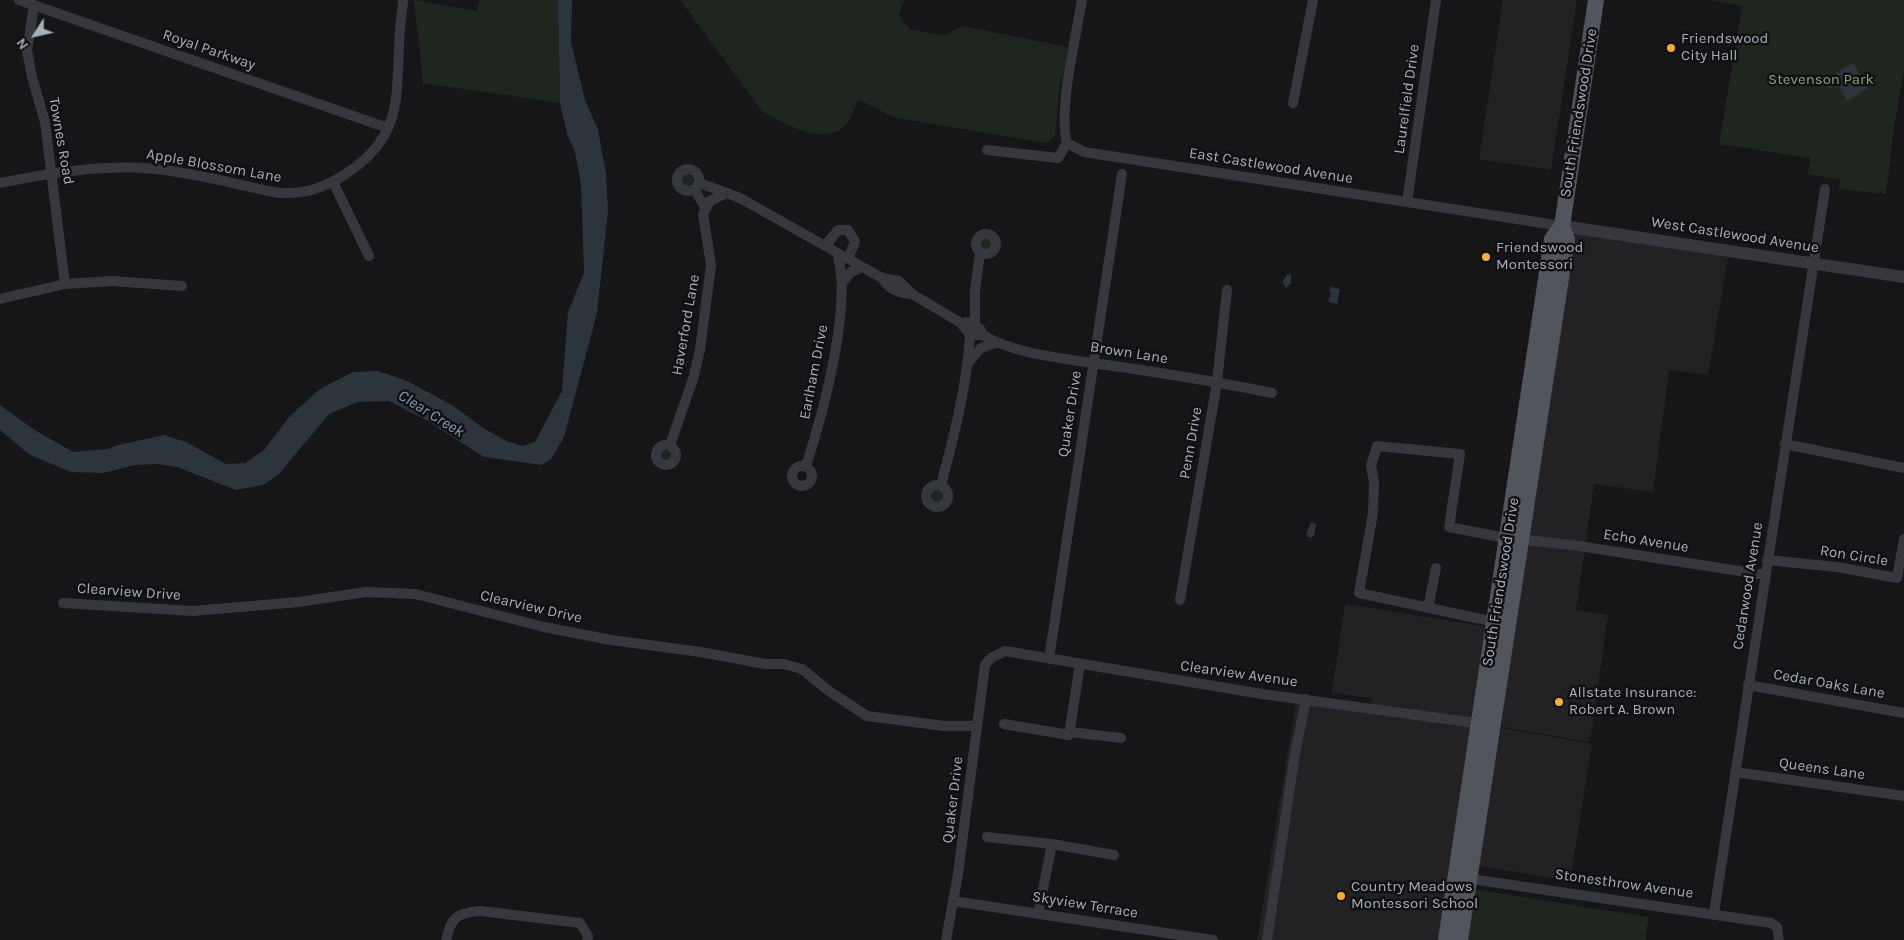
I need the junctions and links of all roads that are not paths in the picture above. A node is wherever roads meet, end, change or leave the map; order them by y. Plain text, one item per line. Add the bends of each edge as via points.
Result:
1 (19, 0) edge
2 (403, 0) edge
3 (1082, 0) edge
4 (1313, 0) edge
5 (1436, 0) edge
6 (1596, 0) edge
7 (34, 5) junction
8 (1293, 103) dead end
9 (388, 128) junction
10 (1067, 143) junction
11 (987, 150) dead end
12 (52, 173) junction
13 (1122, 174) dead end
14 (334, 182) junction
15 (0, 183) edge
16 (1825, 189) dead end
17 (726, 193) junction
18 (1407, 202) junction
19 (705, 207) junction
20 (1562, 226) junction
21 (825, 246) junction
22 (980, 252) dead end
23 (837, 253) junction
24 (370, 256) dead end
25 (848, 258) junction
26 (1814, 264) junction
27 (862, 267) junction
28 (1904, 277) edge
29 (842, 283) junction
30 (65, 284) junction
31 (182, 286) dead end
32 (1227, 290) dead end
33 (0, 299) edge
34 (961, 323) junction
35 (975, 324) junction
36 (970, 335) junction
37 (983, 335) junction
38 (996, 343) junction
39 (968, 363) junction
40 (1093, 363) junction
41 (1217, 382) junction
42 (1272, 393) dead end
43 (1785, 444) junction
44 (670, 445) dead end
45 (806, 466) dead end
46 (1904, 468) edge
47 (941, 486) dead end
48 (1515, 538) junction
49 (1904, 539) edge
50 (1768, 560) junction
51 (1436, 568) dead end
52 (1765, 575) junction
53 (1180, 600) dead end
54 (63, 602) dead end
55 (1428, 608) junction
56 (1495, 622) junction
57 (1049, 659) junction
58 (986, 664) joint
59 (1080, 664) junction
60 (1748, 685) junction
61 (1306, 699) junction
62 (1904, 713) edge
63 (1004, 724) dead end
64 (1486, 724) junction
65 (977, 726) junction
66 (1070, 732) junction
67 (1121, 738) dead end
68 (1735, 772) junction
69 (1904, 796) edge
70 (987, 837) dead end
71 (1052, 844) junction
72 (1114, 855) dead end
73 (1463, 877) junction
74 (953, 901) junction
75 (1714, 913) junction
76 (1038, 914) junction
77 (1779, 938) edge
78 (446, 940) edge
79 (587, 940) edge
80 (946, 940) edge
81 (1213, 940) edge
82 (1266, 940) edge
83 (1446, 940) edge
84 (1460, 940) edge

1 - 7 street, Royal Parkway
2 - 9 street, Apple Blossom Lane via 395,114
3 - 10 street via 1064,110
4 - 8 street
5 - 18 street, Laurelfield Drive
6 - 20 main road, South Friendswood Drive
7 - 9 street, Royal Parkway
7 - 12 street, Townes Road via 27,51 45,122
9 - 14 street, Apple Blossom Lane via 375,150
10 - 11 street via 1058,158
10 - 18 street, East Castlewood Avenue via 1084,152
12 - 14 street, Apple Blossom Lane via 156,169 289,194 318,189
12 - 15 street, Apple Blossom Lane
12 - 30 street, Townes Road
13 - 40 street, Quaker Drive
14 - 24 street
16 - 26 street, Cedarwood Avenue
17 - 19 street
17 - 19 street, Haverford Lane via 696,186
17 - 21 street
18 - 20 street, East Castlewood Avenue
19 - 44 street, Haverford Lane via 703,214 711,265 700,350
20 - 26 street, West Castlewood Avenue
20 - 48 main road, South Friendswood Drive via 1568,239
21 - 23 street
21 - 25 street via 838,230 848,230 855,242
22 - 35 street
23 - 25 street
23 - 29 street, Earlham Drive
25 - 27 street
26 - 28 street, West Castlewood Avenue
26 - 43 street, Cedarwood Avenue
27 - 29 street via 851,272
27 - 34 street via 882,278 899,281 912,294
29 - 45 street, Earlham Drive via 829,380
30 - 31 street via 112,281
30 - 33 street
32 - 41 street, Penn Drive
34 - 35 street
34 - 36 street
35 - 37 street, Brown Lane
36 - 37 street
36 - 39 street
37 - 38 street, Brown Lane
38 - 39 street via 981,348
38 - 40 street, Brown Lane
39 - 47 street via 956,430
40 - 41 street, Brown Lane
40 - 57 street, Quaker Drive
41 - 42 street, Brown Lane
41 - 53 street, Penn Drive
43 - 46 street
43 - 50 street, Cedarwood Avenue
48 - 52 street, Echo Avenue
48 - 55 street, Echo Avenue via 1449,527 1460,454 1377,446 1371,466 1373,513 1359,593
48 - 56 main road, South Friendswood Drive
48 - 64 main road, South Friendswood Drive
49 - 50 street, Ron Circle via 1898,578 1837,567
50 - 52 street, Cedarwood Avenue
51 - 55 street
52 - 60 street, Cedarwood Avenue
54 - 65 street, Clearview Drive via 193,610 298,602 366,592 416,594 544,627 610,640 802,668 867,716 944,726
55 - 56 street
56 - 64 main road, South Friendswood Drive
57 - 58 street, Clearview Avenue via 1005,651
57 - 59 street, Clearview Avenue
58 - 65 street, Quaker Drive
59 - 61 street, Clearview Avenue
59 - 66 street
60 - 62 street, Cedar Oaks Lane
60 - 68 street, Cedarwood Avenue
61 - 64 street, Clearview Avenue
61 - 82 street
63 - 66 street via 1069,735
64 - 73 main road, South Friendswood Drive
65 - 74 street, Quaker Drive
66 - 67 street
68 - 69 street, Queens Lane
68 - 75 street, Cedarwood Avenue
70 - 71 street
71 - 72 street
71 - 76 street
73 - 75 street, Stonesthrow Avenue
73 - 83 main road, South Friendswood Drive
73 - 84 main road, South Friendswood Drive
74 - 76 street, Skyview Terrace
74 - 80 street, Quaker Drive
75 - 77 street, Stonesthrow Avenue via 1771,923 1777,927
76 - 81 street, Skyview Terrace
78 - 79 street via 450,924 466,912 480,911 580,923

